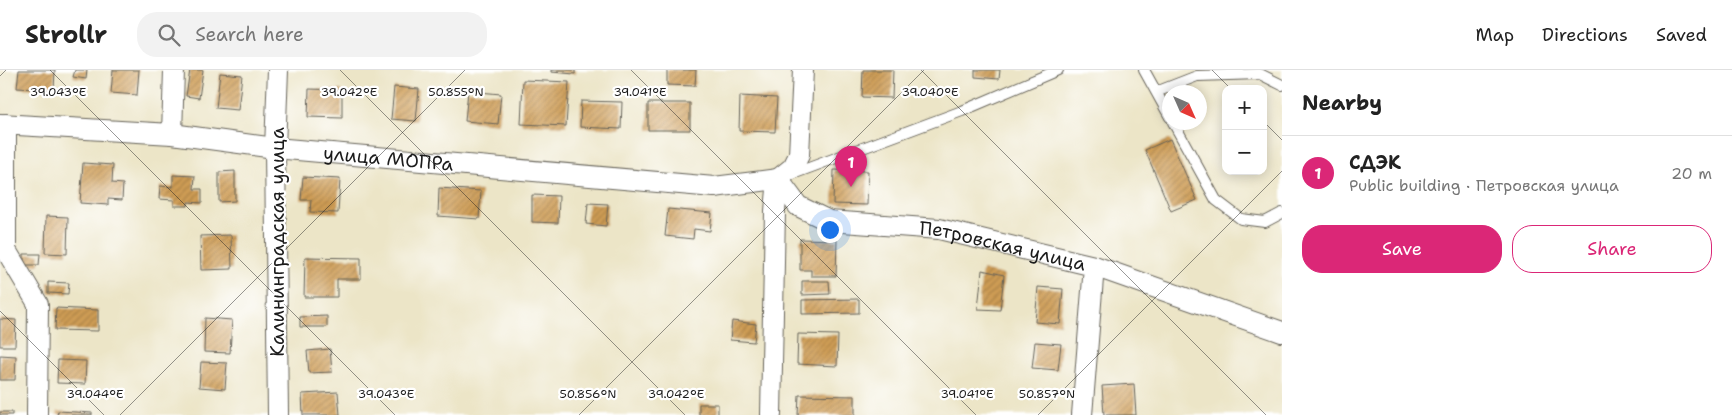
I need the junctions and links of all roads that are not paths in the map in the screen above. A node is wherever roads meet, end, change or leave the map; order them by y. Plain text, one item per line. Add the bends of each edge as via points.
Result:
1 (174, 70) edge
2 (278, 70) edge
3 (803, 70) edge
4 (1058, 70) edge
5 (1144, 70) edge
6 (1282, 85) edge
7 (1156, 92) junction
8 (1162, 103) edge
9 (3, 124) edge
10 (1177, 130) edge
11 (172, 134) junction
12 (275, 148) junction
13 (778, 179) junction
14 (1282, 213) edge
15 (1094, 266) junction
16 (1282, 332) edge
17 (36, 415) edge
18 (278, 415) edge
19 (772, 415) edge
20 (1082, 415) edge

1 - 11 street
2 - 12 street, Калининградская улица
3 - 13 street via 800,155 793,167
4 - 13 lane via 962,111
5 - 7 lane
6 - 7 lane via 1260,74 1197,76
7 - 8 lane
9 - 11 street, улица МОПРа
9 - 17 street via 6,250 38,304
10 - 14 lane via 1216,200 1241,219 1266,222
11 - 12 street, улица МОПРа
12 - 13 street, улица МОПРа via 714,186
12 - 18 street, Калининградская улица
13 - 15 street, Петровская улица via 798,206 829,221 939,229
13 - 19 street via 774,211
15 - 16 street
15 - 20 street, Петровская улица

